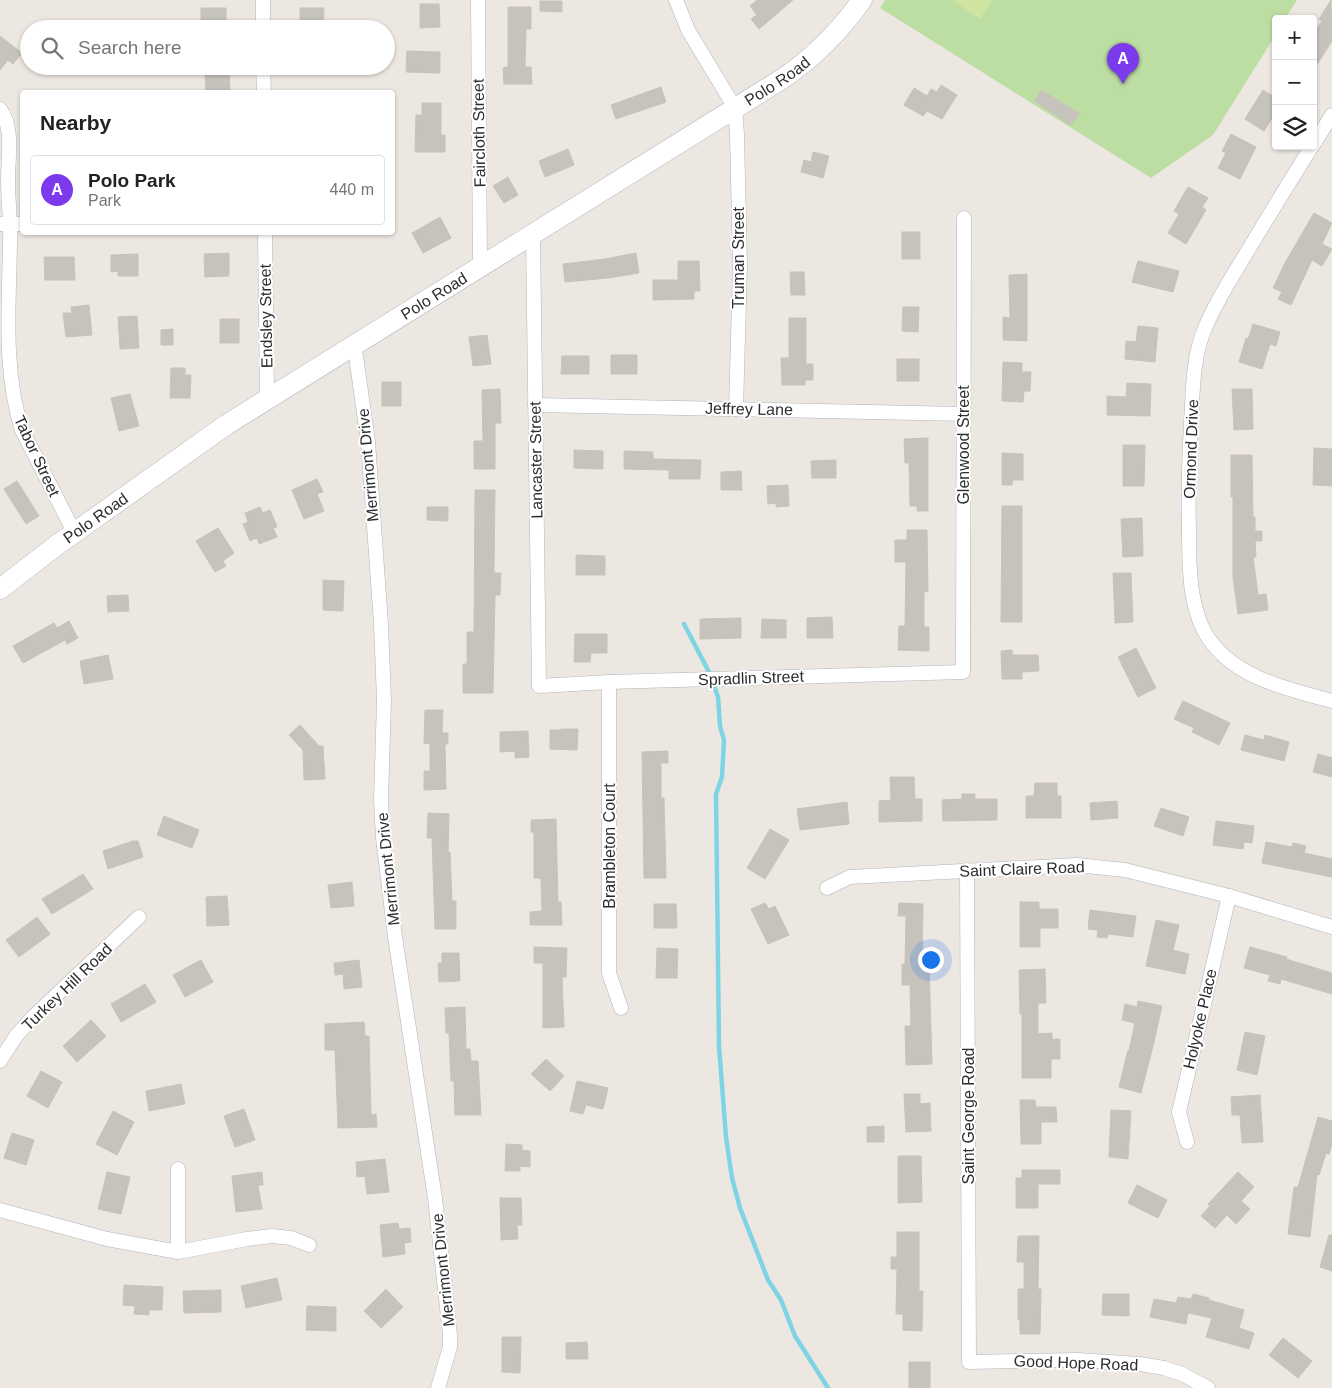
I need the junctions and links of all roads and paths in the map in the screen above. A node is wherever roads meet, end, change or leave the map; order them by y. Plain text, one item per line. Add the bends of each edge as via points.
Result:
1 (263, 0) edge
2 (478, 0) edge
3 (676, 0) edge
4 (862, 0) edge
5 (263, 20) edge
6 (263, 75) edge
7 (264, 90) edge
8 (735, 108) junction
9 (0, 109) edge
10 (1332, 115) edge
11 (1317, 139) edge
12 (1310, 150) edge
13 (964, 218) dead end
14 (11, 224) edge
15 (534, 234) junction
16 (265, 235) edge
17 (480, 266) junction
18 (352, 346) junction
19 (268, 400) junction
20 (535, 405) junction
21 (736, 408) junction
22 (964, 414) junction
23 (75, 534) junction
24 (0, 589) edge
25 (963, 672) joint
26 (609, 682) junction
27 (539, 686) joint
28 (1332, 701) edge
29 (967, 870) junction
30 (826, 888) dead end
31 (1229, 896) junction
32 (139, 917) dead end
33 (1332, 926) edge
34 (621, 1008) dead end
35 (0, 1061) edge
36 (1187, 1142) dead end
37 (178, 1169) dead end
38 (0, 1210) edge
39 (310, 1245) dead end
40 (178, 1252) junction
41 (969, 1362) joint
42 (438, 1388) edge
43 (1208, 1388) edge

1 - 5 street
2 - 17 street, Faircloth Street
3 - 8 street via 688,30
4 - 8 main road, Polo Road via 839,30 811,57 782,80
6 - 7 street
8 - 15 main road, Polo Road
8 - 21 street, Truman Street via 740,265
9 - 14 street, Tabor Street via 8,130
10 - 11 street, Ormond Drive
12 - 28 street, Ormond Drive via 1217,301 1204,329 1194,378 1188,504 1189,566 1198,616 1205,634 1220,653 1236,665 1275,684
13 - 22 street, Glenwood Street
14 - 23 street, Tabor Street via 10,368 16,412
15 - 17 main road, Polo Road
15 - 20 street, Lancaster Street
16 - 19 street, Endsley Street
17 - 18 main road, Polo Road
18 - 19 main road, Polo Road
18 - 42 street, Merrimont Drive via 368,442 381,624 383,838 435,1198 450,1335 450,1347
19 - 23 main road, Polo Road via 191,449
20 - 21 street, Jeffrey Lane
20 - 27 street, Lancaster Street
21 - 22 street, Jeffrey Lane
22 - 25 street, Glenwood Street
23 - 24 main road, Polo Road
25 - 26 street, Spradlin Street
26 - 27 street, Spradlin Street
26 - 34 street, Brambleton Court via 609,973
29 - 30 street, Saint Claire Road via 850,877
29 - 31 street, Saint Claire Road via 1077,865 1125,870
29 - 41 street, Saint George Road
31 - 33 street, Saint Claire Road
31 - 36 street, Holyoke Place via 1179,1112
32 - 35 street, Turkey Hill Road via 33,1018 16,1036
37 - 40 street
38 - 40 street via 107,1239
39 - 40 street via 272,1236
41 - 43 street, Good Hope Road via 1077,1360 1140,1364 1182,1374

